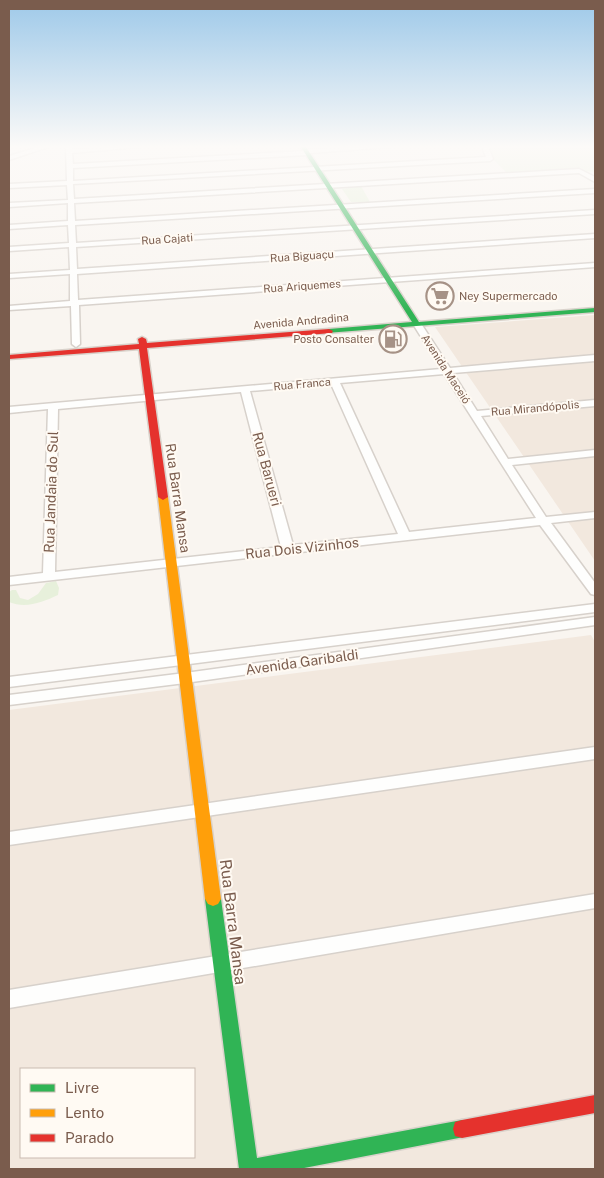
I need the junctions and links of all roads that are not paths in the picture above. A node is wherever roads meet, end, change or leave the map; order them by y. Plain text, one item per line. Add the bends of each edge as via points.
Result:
1 (71, 201) edge
2 (56, 202) edge
3 (339, 202) edge
4 (410, 202) edge
5 (9, 205) edge
6 (342, 206) junction
7 (595, 212) edge
8 (72, 223) junction
9 (9, 227) edge
10 (355, 227) junction
11 (595, 236) edge
12 (73, 245) junction
13 (9, 249) edge
14 (371, 251) junction
15 (595, 265) edge
16 (73, 272) junction
17 (9, 276) edge
18 (390, 280) junction
19 (75, 303) junction
20 (595, 304) edge
21 (9, 308) edge
22 (595, 310) edge
23 (415, 321) junction
24 (142, 343) junction
25 (76, 344) junction
26 (9, 350) edge
27 (9, 357) edge
28 (595, 358) edge
29 (448, 370) junction
30 (334, 381) junction
31 (245, 389) junction
32 (150, 397) junction
33 (595, 403) edge
34 (53, 406) junction
35 (9, 410) edge
36 (475, 414) junction
37 (595, 453) edge
38 (507, 462) junction
39 (595, 516) edge
40 (543, 521) junction
41 (406, 536) junction
42 (288, 550) junction
43 (172, 562) junction
44 (48, 577) junction
45 (9, 581) edge
46 (594, 590) edge
47 (595, 612) edge
48 (182, 661) junction
49 (185, 678) junction
50 (9, 682) edge
51 (9, 700) edge
52 (595, 753) edge
53 (202, 811) junction
54 (9, 839) edge
55 (595, 901) edge
56 (222, 963) junction
57 (9, 999) edge
58 (595, 1104) edge
59 (249, 1169) edge

1 - 8 street
2 - 5 street
3 - 6 street, Avenida Maceió
4 - 6 street
6 - 8 street
6 - 10 street, Avenida Maceió
7 - 10 street, Rua Cajati
8 - 9 street
8 - 12 street
10 - 12 street, Rua Cajati
10 - 14 street, Avenida Maceió
11 - 14 street, Rua Biguaçu
12 - 13 street, Rua Cajati
12 - 16 street
14 - 16 street, Rua Biguaçu
14 - 18 street, Avenida Maceió
15 - 18 street, Rua Ariquemes
16 - 17 street, Rua Biguaçu
16 - 19 street
18 - 19 street, Rua Ariquemes
18 - 23 street, Avenida Maceió
19 - 21 street, Rua Ariquemes
19 - 25 street
20 - 23 street, Avenida Andradina
22 - 23 street, Avenida Andradina
23 - 24 street, Avenida Andradina
23 - 29 street, Avenida Maceió
24 - 25 street, Avenida Andradina
24 - 27 street, Avenida Andradina
24 - 32 street, Rua Barra Mansa
25 - 26 street, Avenida Andradina
28 - 29 street, Rua Franca
29 - 30 street, Rua Franca
29 - 36 street, Avenida Maceió
30 - 31 street, Rua Franca
30 - 41 street
31 - 32 street, Rua Franca
31 - 42 street, Rua Barueri
32 - 34 street, Rua Franca
32 - 43 street, Rua Barra Mansa
33 - 36 street, Rua Mirandópolis
34 - 35 street, Rua Franca
34 - 44 street, Rua Jandaia do Sul
36 - 38 street, Avenida Maceió
37 - 38 street
38 - 40 street, Avenida Maceió
39 - 40 street, Rua Dois Vizinhos
40 - 41 street, Rua Dois Vizinhos
40 - 46 street, Avenida Maceió
41 - 42 street, Rua Dois Vizinhos
42 - 43 street, Rua Dois Vizinhos
43 - 44 street, Rua Dois Vizinhos
43 - 48 street, Rua Barra Mansa
44 - 45 street, Rua Dois Vizinhos
46 - 47 street, Avenida Maceió
47 - 48 street, Avenida Garibaldi
47 - 49 street, Avenida Garibaldi
48 - 49 street, Rua Barra Mansa
48 - 50 street, Avenida Garibaldi
49 - 51 street, Avenida Garibaldi
49 - 53 street, Rua Barra Mansa
52 - 53 street
53 - 54 street
53 - 56 street, Rua Barra Mansa
55 - 56 street
56 - 57 street
56 - 59 street, Rua Barra Mansa
58 - 59 street

